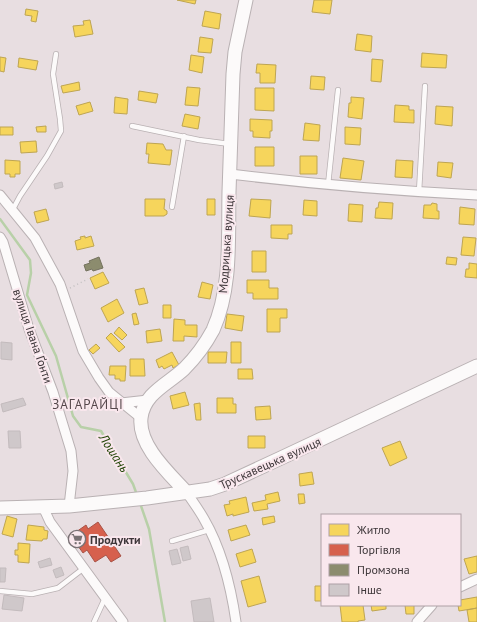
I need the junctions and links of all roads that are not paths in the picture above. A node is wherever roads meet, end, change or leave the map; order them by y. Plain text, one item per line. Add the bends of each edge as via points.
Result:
1 (246, 0) edge
2 (56, 54) dead end
3 (425, 86) dead end
4 (338, 90) dead end
5 (132, 126) dead end
6 (184, 136) junction
7 (231, 144) junction
8 (230, 174) junction
9 (328, 185) junction
10 (419, 192) junction
11 (0, 195) edge
12 (477, 195) edge
13 (172, 207) dead end
14 (12, 211) junction
15 (0, 237) edge
16 (477, 366) edge
17 (148, 400) junction
18 (121, 403) junction
19 (141, 418) junction
20 (187, 493) junction
21 (69, 506) junction
22 (43, 507) junction
23 (0, 508) edge
24 (209, 530) junction
25 (172, 541) dead end
26 (84, 568) junction
27 (477, 579) edge
28 (461, 587) edge
29 (0, 591) edge
30 (105, 597) junction
31 (431, 606) edge
32 (94, 622) edge
33 (123, 622) edge
34 (236, 622) edge
35 (417, 622) edge

1 - 7 street, Модрицька вулиця via 232,74
2 - 14 lane via 53,74 61,131
3 - 10 lane
4 - 9 lane
5 - 6 lane
6 - 7 lane
6 - 13 lane
7 - 8 street, Модрицька вулиця
8 - 9 street
8 - 17 street, Модрицька вулиця via 226,272 220,311 212,331 200,349 184,368
9 - 10 street
10 - 12 street
11 - 14 street
14 - 18 street via 35,238 60,284 83,351 109,392
15 - 21 street, вулиця Івана Ґонти via 71,451 73,471
16 - 20 street, Трускавецька вулиця via 225,484 210,490
17 - 18 street
17 - 19 street, Модрицька вулиця
18 - 19 street
19 - 20 street, Модрицька вулиця via 141,432 146,443
20 - 21 street, Трускавецька вулиця
20 - 24 street
21 - 22 street, Трускавецька вулиця
22 - 23 street, Трускавецька вулиця
22 - 26 street via 50,522
24 - 25 lane
24 - 34 street via 220,554 233,600
26 - 29 lane via 58,588 32,594
26 - 30 street
27 - 28 street
30 - 32 lane
30 - 33 street
31 - 35 street

